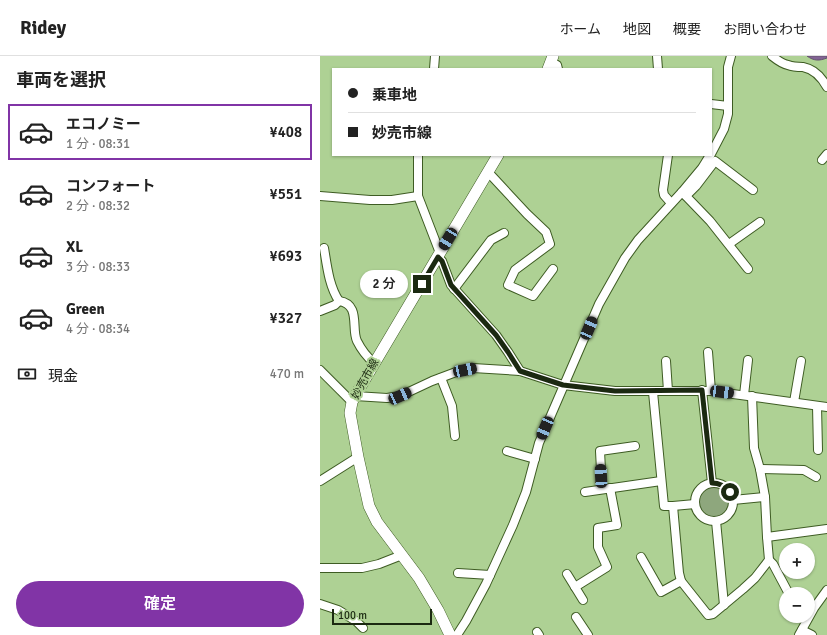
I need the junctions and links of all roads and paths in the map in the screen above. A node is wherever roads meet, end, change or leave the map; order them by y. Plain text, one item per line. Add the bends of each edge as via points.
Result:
1 (435, 56) edge
2 (657, 56) edge
3 (731, 56) edge
4 (772, 56) edge
5 (434, 68) edge
6 (658, 68) edge
7 (827, 87) edge
8 (712, 104) edge
9 (728, 106) junction
10 (712, 152) edge
11 (418, 156) edge
12 (497, 156) edge
13 (668, 156) edge
14 (710, 156) edge
15 (488, 172) junction
16 (753, 190) dead end
17 (684, 194) junction
18 (320, 196) edge
19 (418, 196) junction
20 (671, 203) junction
21 (760, 222) dead end
22 (504, 232) dead end
23 (729, 244) junction
24 (324, 248) dead end
25 (439, 255) junction
26 (553, 269) dead end
27 (748, 269) dead end
28 (454, 289) junction
29 (340, 301) junction
30 (320, 311) edge
31 (708, 352) dead end
32 (666, 360) dead end
33 (748, 360) dead end
34 (801, 361) dead end
35 (374, 363) junction
36 (320, 370) edge
37 (520, 371) junction
38 (441, 378) junction
39 (563, 385) junction
40 (668, 391) junction
41 (706, 391) junction
42 (653, 392) junction
43 (748, 395) junction
44 (353, 399) junction
45 (794, 402) junction
46 (817, 406) junction
47 (827, 407) edge
48 (455, 436) dead end
49 (635, 446) dead end
50 (818, 450) dead end
51 (507, 451) dead end
52 (358, 457) junction
53 (535, 459) junction
54 (760, 469) junction
55 (816, 477) dead end
56 (320, 481) edge
57 (661, 481) junction
58 (712, 483) junction
59 (606, 489) junction
60 (585, 492) dead end
61 (766, 497) junction
62 (733, 500) junction
63 (695, 504) junction
64 (673, 506) junction
65 (716, 521) junction
66 (827, 529) edge
67 (767, 537) junction
68 (402, 555) junction
69 (641, 557) dead end
70 (769, 560) junction
71 (320, 568) edge
72 (458, 573) dead end
73 (567, 574) dead end
74 (490, 575) junction
75 (681, 580) junction
76 (575, 587) junction
77 (785, 587) edge
78 (827, 590) edge
79 (583, 600) dead end
80 (320, 604) edge
81 (724, 605) junction
82 (815, 607) edge
83 (576, 617) dead end
84 (363, 628) dead end
85 (801, 632) edge
86 (450, 635) edge
87 (457, 635) edge
88 (588, 635) edge
89 (812, 635) edge

1 - 5 street
2 - 6 street
3 - 9 street via 728,67
4 - 7 street via 787,65 811,70
8 - 9 street
9 - 10 street via 724,129
11 - 19 street
12 - 15 main road, 妙売市線
13 - 20 street via 663,190 664,196
14 - 17 street
15 - 25 main road, 妙売市線
15 - 26 street via 546,232 550,244 516,270 508,285 533,296
16 - 17 street via 715,161 696,186
17 - 20 street
17 - 23 street
18 - 19 street via 392,200
19 - 25 street
20 - 39 street via 625,258 599,304
21 - 23 street
22 - 28 street via 491,240
23 - 27 street
24 - 29 street via 332,286
25 - 28 street
25 - 35 main road, 妙売市線
28 - 37 street via 496,335
29 - 30 street
29 - 35 street via 351,308 356,340
31 - 41 street
32 - 40 street
33 - 43 street
34 - 45 street
35 - 44 main road, 妙売市線
36 - 44 street
37 - 38 street via 473,368
37 - 39 street
38 - 44 street via 400,396
38 - 48 street via 452,406
39 - 42 street
39 - 53 street
40 - 41 street
40 - 42 street
41 - 43 street
41 - 58 street
42 - 57 street
43 - 45 street
43 - 54 street via 754,448
44 - 52 main road, 妙売市線 via 350,413
45 - 46 street
46 - 47 street
46 - 50 street
49 - 59 street via 600,450
51 - 53 street
52 - 56 street
52 - 68 main road, 妙売市線 via 369,506 377,522
53 - 74 street via 521,505
54 - 55 street via 804,470
54 - 61 street
57 - 59 street
57 - 64 street via 664,506
58 - 62 street via 724,486
58 - 63 street via 698,492
59 - 60 street
59 - 76 street via 617,525 598,528 598,548 607,567
61 - 62 street
61 - 67 street
62 - 65 street via 730,513
63 - 64 street
63 - 65 street via 704,518
64 - 75 street
65 - 81 street
66 - 67 street
67 - 70 street
68 - 71 street via 362,568
68 - 86 main road, 妙売市線 via 419,578
69 - 75 street via 661,592
70 - 77 street
70 - 81 street via 743,590
72 - 74 street
73 - 76 street
74 - 87 street
75 - 81 street via 708,615
76 - 79 street
78 - 82 street
80 - 84 street via 338,610
83 - 88 street
85 - 89 street

